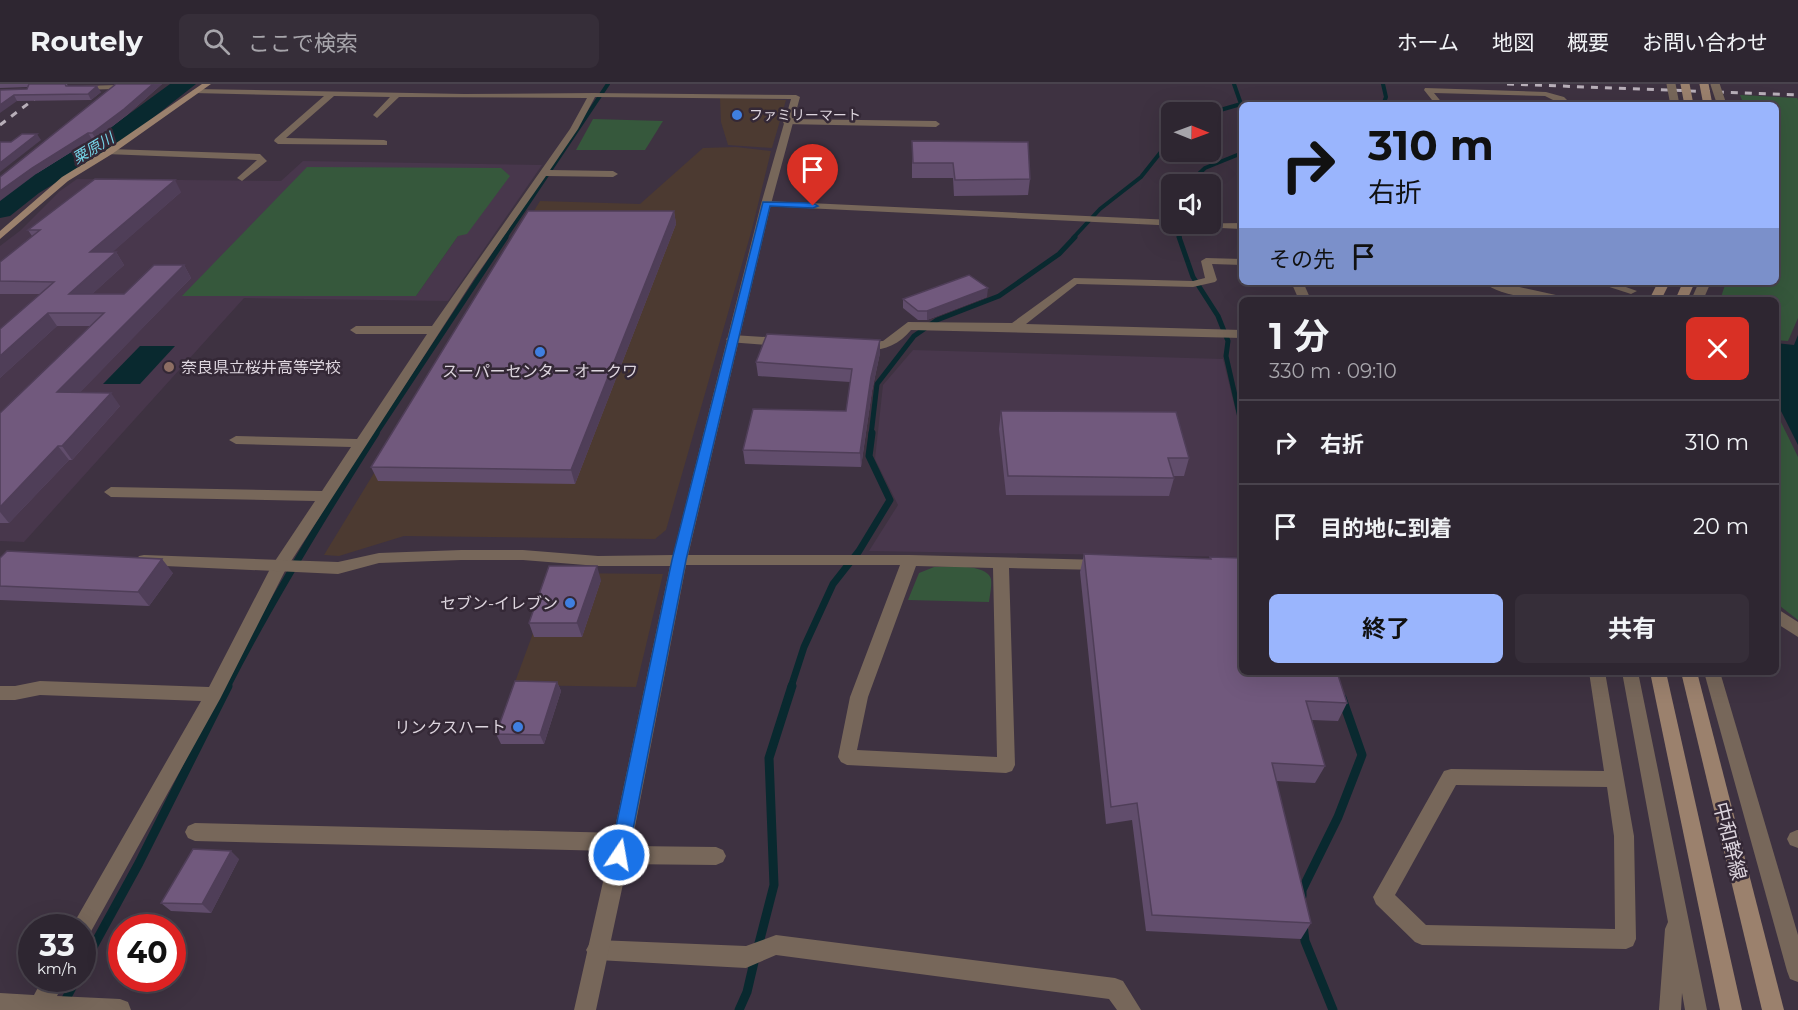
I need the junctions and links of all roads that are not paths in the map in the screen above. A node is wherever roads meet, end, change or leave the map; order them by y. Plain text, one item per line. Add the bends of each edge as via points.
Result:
1 (207, 84) edge
2 (474, 84) edge
3 (578, 84) edge
4 (1671, 84) edge
5 (1685, 84) edge
6 (1704, 84) edge
7 (1714, 84) edge
8 (117, 85) edge
9 (72, 88) edge
10 (196, 91) junction
11 (331, 94) junction
12 (397, 95) junction
13 (464, 96) junction
14 (571, 96) junction
15 (598, 96) junction
16 (98, 101) edge
17 (1438, 102) edge
18 (1565, 102) edge
19 (1674, 102) edge
20 (1688, 102) edge
21 (1707, 102) edge
22 (1721, 102) edge
23 (376, 115) dead end
24 (787, 122) junction
25 (936, 124) dead end
26 (384, 143) dead end
27 (109, 152) junction
28 (544, 173) junction
29 (613, 174) dead end
30 (242, 178) dead end
31 (766, 204) junction
32 (1161, 222) edge
33 (1221, 225) edge
34 (1239, 226) edge
35 (0, 236) edge
36 (1239, 262) edge
37 (1494, 285) edge
38 (1610, 285) edge
39 (1631, 291) edge
40 (1549, 297) edge
41 (1015, 327) junction
42 (356, 330) dead end
43 (436, 330) junction
44 (1231, 333) edge
45 (732, 339) junction
46 (789, 342) edge
47 (846, 345) edge
48 (236, 440) dead end
49 (359, 443) junction
50 (111, 492) dead end
51 (324, 496) junction
52 (128, 559) edge
53 (679, 560) junction
54 (910, 560) junction
55 (1001, 563) junction
56 (1116, 565) edge
57 (279, 567) junction
58 (1779, 616) edge
59 (1798, 631) edge
60 (1597, 675) edge
61 (1631, 675) edge
62 (1659, 675) edge
63 (1690, 675) edge
64 (1713, 675) edge
65 (0, 693) edge
66 (214, 694) junction
67 (1614, 779) junction
68 (195, 832) dead end
69 (621, 849) junction
70 (716, 856) dead end
71 (1676, 905) junction
72 (90, 914) edge
73 (597, 950) junction
74 (1796, 963) edge
75 (49, 992) edge
76 (0, 1004) edge
77 (43, 1007) edge
78 (120, 1010) edge
79 (585, 1010) edge
80 (1130, 1010) edge
81 (1670, 1010) edge
82 (1696, 1010) edge
83 (1731, 1010) edge
84 (1773, 1010) edge

1 - 10 main road
2 - 13 street
3 - 14 street
4 - 19 street, bridge
5 - 20 main road, bridge
6 - 21 main road, bridge
7 - 22 street, bridge
8 - 9 street
8 - 16 street
10 - 11 street
10 - 27 main road
11 - 12 street
11 - 26 street via 278,141
12 - 13 street
12 - 23 street
13 - 14 street
14 - 15 street
15 - 24 street via 796,93
15 - 28 street
17 - 18 street via 1428,90 1546,94
24 - 25 street
24 - 31 street
27 - 30 street via 260,157 262,161
27 - 35 main road via 65,179
28 - 29 street
28 - 43 street
31 - 32 street
31 - 45 street
33 - 34 street
36 - 41 street via 1206,261 1210,280 1198,284 1074,281
37 - 40 street
38 - 39 street
41 - 44 street
41 - 47 street via 908,327 896,341 880,347
42 - 43 street
43 - 49 street
45 - 46 street
45 - 53 street
48 - 49 street
49 - 51 street
50 - 51 street
51 - 57 street
52 - 57 street
53 - 54 street
53 - 57 street via 460,555 379,558 338,568
53 - 69 street
54 - 55 street
54 - 55 street via 859,697 847,756 1006,765
55 - 56 street
57 - 66 street
58 - 59 street
60 - 67 street
61 - 71 street
62 - 83 main road, 中和幹線
63 - 84 main road, 中和幹線
64 - 74 street
65 - 66 street via 40,688
66 - 72 street
67 - 67 street via 1624,836 1626,939 1422,934 1383,897 1451,777
68 - 69 street
69 - 70 street
69 - 73 street
71 - 81 street
71 - 82 street
73 - 79 street
73 - 80 street via 746,957 776,945 1115,989
75 - 77 street
76 - 77 street
77 - 78 street

